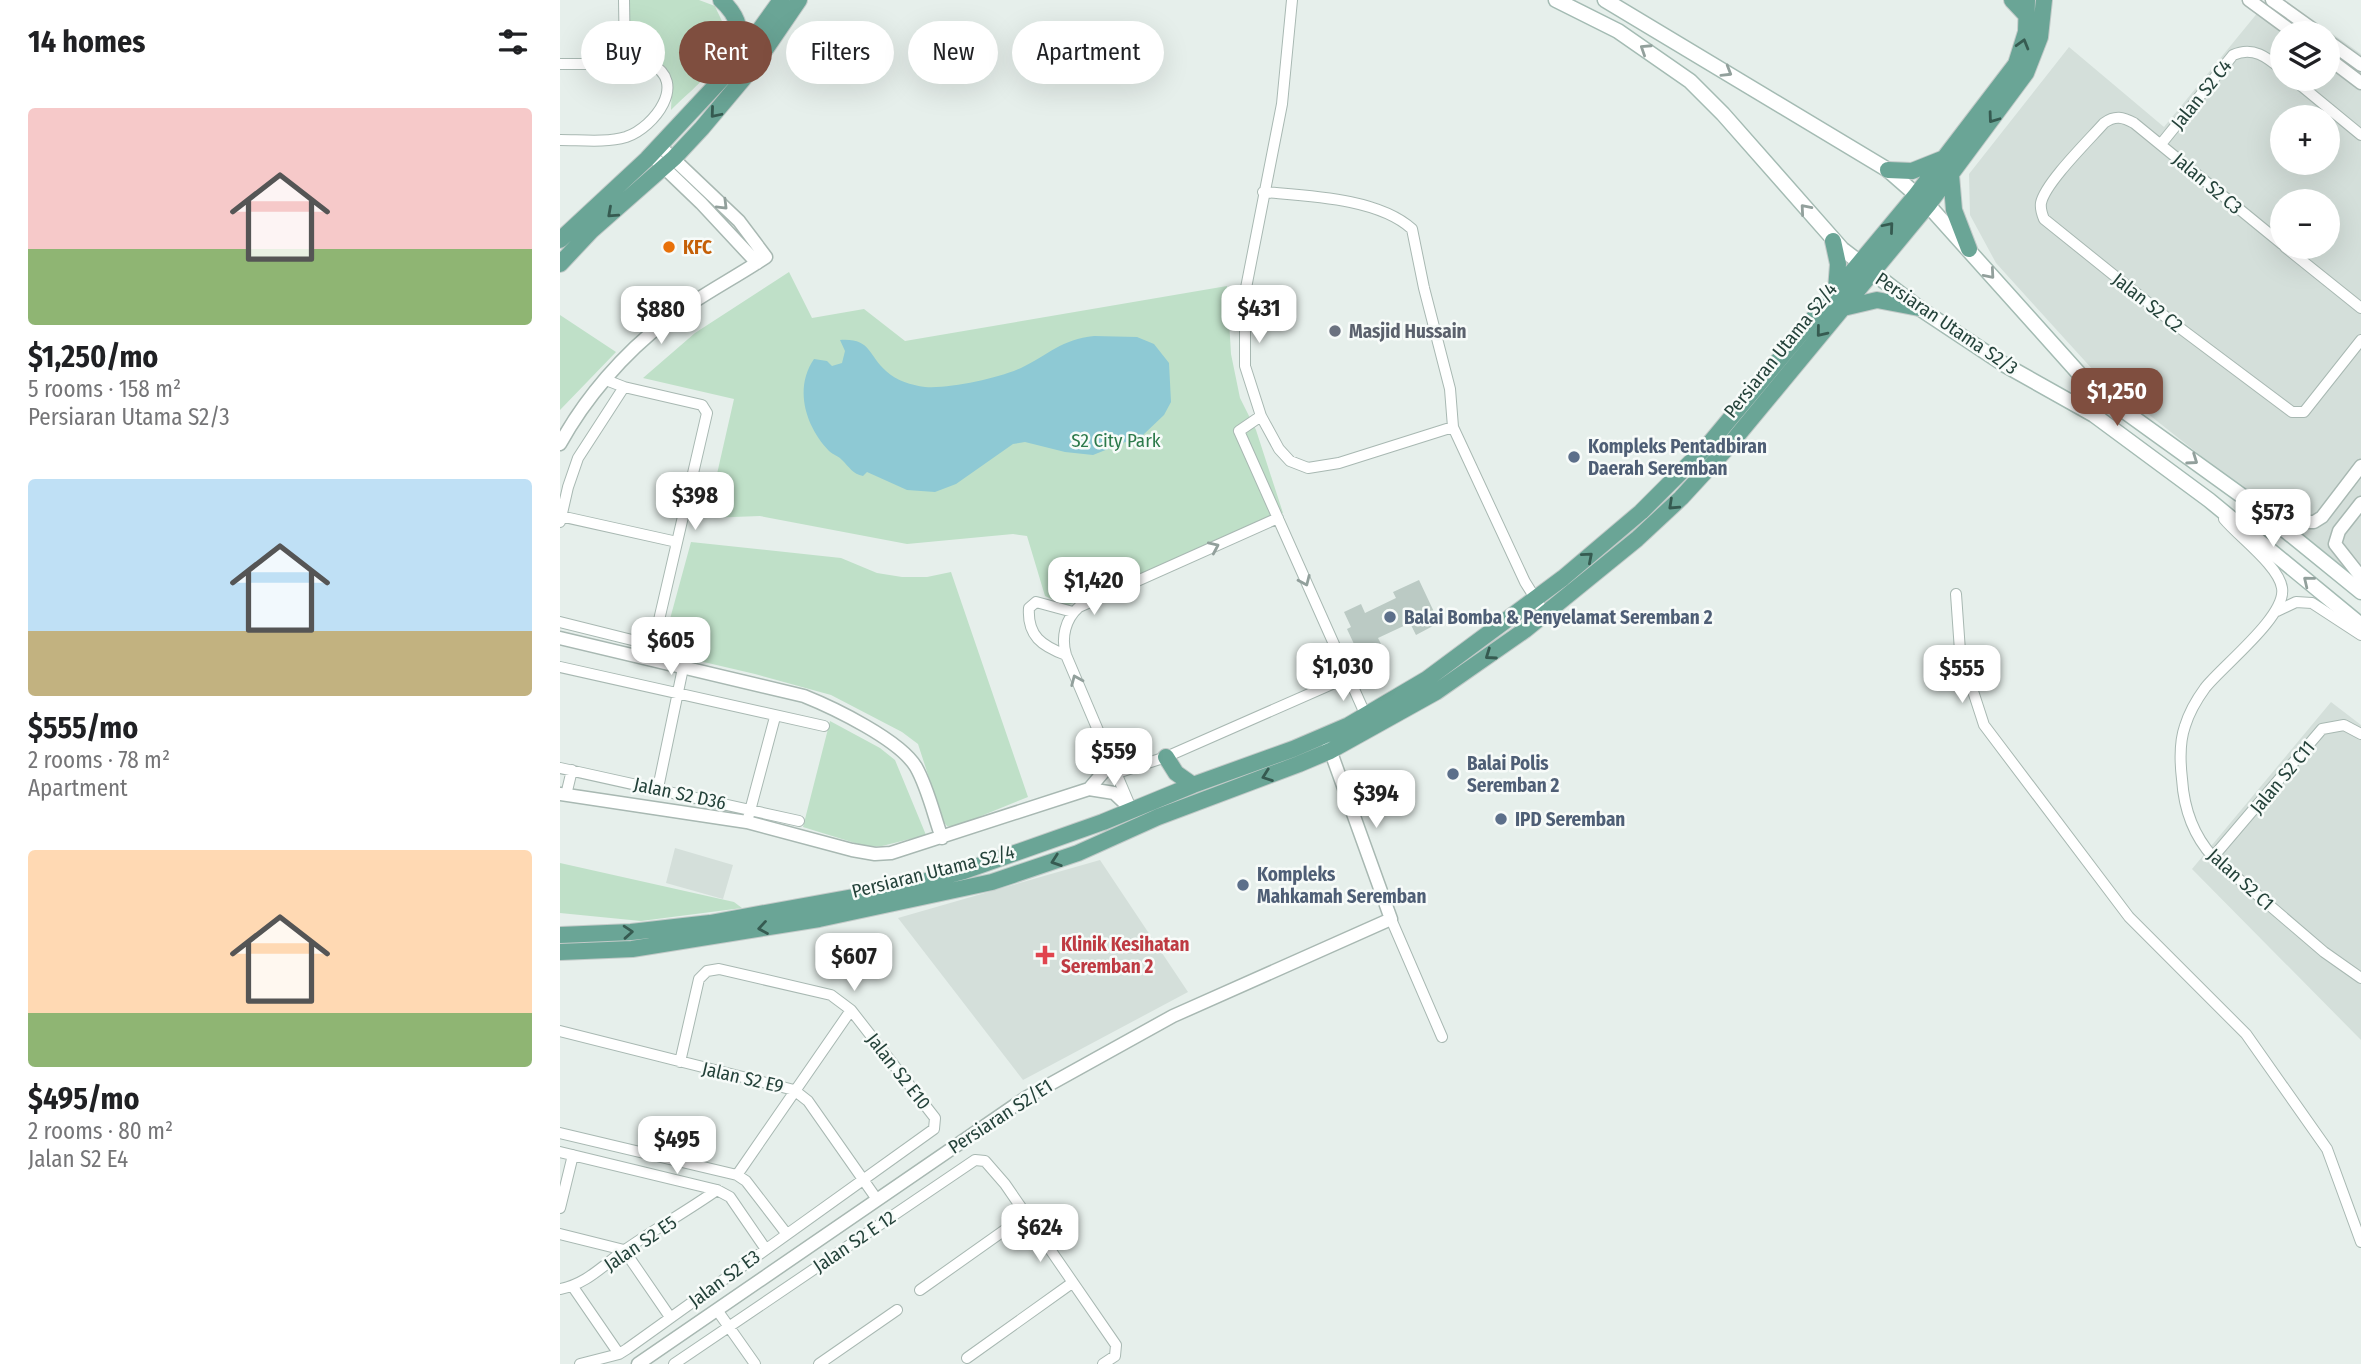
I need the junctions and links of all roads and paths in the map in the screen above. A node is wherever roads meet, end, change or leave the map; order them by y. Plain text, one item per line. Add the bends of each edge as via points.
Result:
1 (624, 0) edge
2 (721, 0) edge
3 (781, 0) edge
4 (799, 0) edge
5 (1290, 0) edge
6 (1556, 0) edge
7 (1605, 0) edge
8 (2012, 0) edge
9 (2057, 0) edge
10 (2249, 0) edge
11 (2272, 0) edge
12 (2044, 7) edge
13 (2027, 8) edge
14 (624, 21) edge
15 (737, 21) edge
16 (766, 21) edge
17 (2278, 21) edge
18 (2301, 21) edge
19 (2340, 50) edge
20 (2270, 60) edge
21 (560, 64) edge
22 (581, 64) edge
23 (2361, 65) edge
24 (2340, 67) edge
25 (665, 75) edge
26 (2361, 83) edge
27 (717, 84) edge
28 (2308, 91) edge
29 (2134, 123) joint
30 (2361, 135) edge
31 (560, 140) edge
32 (2161, 144) junction
33 (656, 151) junction
34 (1946, 157) junction
35 (669, 163) junction
36 (1888, 170) junction
37 (1951, 175) junction
38 (1263, 192) junction
39 (1922, 200) junction
40 (2270, 234) edge
41 (560, 240) edge
42 (1833, 241) junction
43 (1969, 248) junction
44 (2301, 259) edge
45 (560, 264) edge
46 (1866, 267) junction
47 (1836, 290) junction
48 (1919, 308) junction
49 (2361, 308) edge
50 (1839, 309) junction
51 (2361, 340) edge
52 (606, 380) junction
53 (624, 387) junction
54 (1261, 416) junction
55 (1453, 427) junction
56 (560, 444) edge
57 (2361, 467) edge
58 (2209, 500) junction
59 (2249, 501) junction
60 (2361, 503) edge
61 (560, 518) edge
62 (1278, 518) junction
63 (677, 542) junction
64 (2361, 577) edge
65 (2361, 592) edge
66 (1956, 593) dead end
67 (1541, 608) junction
68 (2277, 611) junction
69 (1073, 612) junction
70 (560, 622) edge
71 (2361, 625) edge
72 (2361, 635) edge
73 (560, 638) edge
74 (652, 640) junction
75 (1066, 655) junction
76 (652, 660) junction
77 (560, 667) edge
78 (682, 668) junction
79 (1348, 677) junction
80 (1432, 686) junction
81 (676, 694) junction
82 (1366, 716) junction
83 (775, 717) junction
84 (824, 726) dead end
85 (2361, 734) edge
86 (1328, 743) junction
87 (1166, 757) junction
88 (560, 768) edge
89 (1114, 768) junction
90 (572, 770) junction
91 (1193, 785) junction
92 (658, 788) junction
93 (1089, 789) junction
94 (563, 794) edge
95 (751, 808) junction
96 (1132, 810) junction
97 (1158, 817) junction
98 (799, 821) dead end
99 (747, 822) junction
100 (942, 838) junction
101 (2213, 857) junction
102 (1391, 919) junction
103 (560, 935) edge
104 (560, 952) edge
105 (2361, 978) edge
106 (850, 1010) junction
107 (560, 1031) edge
108 (1442, 1037) dead end
109 (680, 1062) junction
110 (794, 1090) junction
111 (560, 1133) edge
112 (560, 1152) edge
113 (573, 1155) junction
114 (737, 1175) junction
115 (863, 1180) junction
116 (717, 1190) junction
117 (876, 1198) junction
118 (560, 1208) edge
119 (1026, 1215) junction
120 (786, 1233) junction
121 (560, 1234) edge
122 (2361, 1242) edge
123 (765, 1248) junction
124 (624, 1250) junction
125 (1072, 1283) junction
126 (573, 1287) junction
127 (560, 1289) edge
128 (920, 1290) dead end
129 (717, 1310) junction
130 (897, 1310) dead end
131 (670, 1317) junction
132 (730, 1327) junction
133 (619, 1354) junction
134 (967, 1358) dead end
135 (580, 1364) edge
136 (638, 1364) edge
137 (674, 1364) edge
138 (755, 1364) edge
139 (819, 1364) edge
140 (1103, 1364) edge

1 - 14 street
2 - 15 main road
3 - 16 main road
4 -> 35 main road via 754,66
5 - 38 street via 1282,104
42 -> 6 main road, Persiaran Utama S2/3 via 1690,81 1618,31
7 -> 36 main road
8 - 13 main road
9 - 12 main road
10 - 17 street
11 - 18 street
12 -> 37 main road, Persiaran Utama S2/4 via 2040,37 2026,72
34 -> 13 main road, Persiaran Utama S2/4 via 2016,64 2026,33
19 - 23 street
20 - 32 street, Jalan S2 C4 via 2253,51 2233,55
21 - 22 street
24 - 26 street
25 - 31 street via 663,106 628,136
27 - 33 main road
28 - 30 street
29 - 32 street, Jalan S2 C3
29 - 51 street, Jalan S2 C2 via 2120,117 2104,123 2049,186 2041,201 2044,219 2292,412 2304,412
32 - 40 street, Jalan S2 C3
33 - 35 street
33 - 41 main road
34 - 36 main road via 1912,171
34 - 39 main road, Persiaran Utama S2/4
35 -> 45 main road
35 - 52 street via 762,260 667,320
36 - 39 main road
37 - 39 main road, Persiaran Utama S2/4
37 - 43 main road via 1954,210
38 - 54 street via 1245,293 1243,354
38 - 55 street via 1319,197 1390,212 1412,229 1450,389
39 - 43 main road
39 - 46 main road, Persiaran Utama S2/4
42 - 46 main road, Persiaran Utama S2/3
42 - 47 main road via 1838,264
43 -> 59 main road via 2083,378
44 - 49 street, Jalan S2 C3
46 - 47 main road, Persiaran Utama S2/4
46 - 48 main road, Persiaran Utama S2/3
46 - 50 main road, Persiaran Utama S2/4
67 -> 47 main road, Persiaran Utama S2/4 via 1709,444
48 - 50 main road via 1877,300
48 - 58 main road, Persiaran Utama S2/3 via 2005,365 2094,415
50 -> 67 main road, Persiaran Utama S2/4 via 1681,498
52 - 53 street
52 - 56 street
53 - 61 street via 578,458
53 - 63 street via 706,408
54 - 55 street via 1279,449 1290,461 1308,468 1339,463
54 - 62 street via 1239,431
55 - 67 street
57 - 59 street via 2314,522
58 - 68 street via 2277,574 2283,594
71 -> 58 main road, Persiaran Utama S2/3
59 - 65 main road
60 - 64 street via 2339,531 2335,544
61 - 63 street
69 -> 62 street
62 -> 79 street
63 - 74 street
66 - 122 street via 1960,651 1984,725 2129,917 2246,1034 2327,1149
67 - 80 main road, Persiaran Utama S2/4
68 - 72 street via 2296,602 2312,603
68 - 101 street, Jalan S2 C1 via 2206,688 2185,726 2183,795 2200,842
69 - 75 street via 1062,644
69 - 75 street via 1036,602 1029,608 1034,635 1044,647
70 - 74 street via 640,642
73 - 76 street
74 - 76 street
89 -> 75 street
76 - 78 street
77 - 81 street
78 - 81 street
78 - 100 street via 804,696 895,746 917,769
79 - 82 street
79 - 87 street
80 - 82 main road, Persiaran Utama S2/4
80 - 86 main road, Persiaran Utama S2/4
81 - 83 street
81 - 92 street
82 - 86 main road, Persiaran Utama S2/4
83 - 84 street
83 - 95 street
85 - 101 street, Jalan S2 C11 via 2344,725 2322,729
86 - 91 main road, Persiaran Utama S2/4
86 -> 97 main road, Persiaran Utama S2/4
86 - 102 street
87 - 89 street
87 - 91 main road
88 - 90 street, Jalan S2 D36
89 - 93 street
89 - 96 street
90 - 92 street, Jalan S2 D36
90 - 94 street
91 - 96 main road, Persiaran Utama S2/4
92 - 95 street, Jalan S2 D36
93 - 96 street via 1114,793
93 - 100 street
94 - 99 street
95 - 98 street, Jalan S2 D36
95 - 99 street
96 - 97 main road
103 -> 96 main road, Persiaran Utama S2/4 via 710,923 892,890 964,871
97 -> 104 main road, Persiaran Utama S2/4 via 1078,853 992,882 924,898 632,949
99 - 100 street via 874,854
101 - 105 street, Jalan S2 C1
102 - 108 street
102 - 117 street, Persiaran S2/E1 via 1172,1016 1088,1061
106 - 109 street, Jalan S2 E10 via 831,995 719,969 707,971 699,979
106 - 110 street
106 - 115 street, Jalan S2 E10 via 936,1125
107 - 109 street, Jalan S2 E9
109 - 110 street, Jalan S2 E9
110 - 114 street
110 - 115 street, Jalan S2 E9 via 808,1101
111 - 114 street
112 - 113 street
113 - 116 street
113 - 118 street
114 - 120 street
115 - 117 street, Jalan S2 E9
115 - 120 street, Jalan S2 E3
116 - 123 street via 730,1197
116 - 124 street, Jalan S2 E5
117 - 129 street, Persiaran S2/E1
119 - 125 street
119 - 128 street
119 - 132 street, Jalan S2 E 12 via 985,1161 970,1162
120 - 123 street, Jalan S2 E3
121 - 124 street
123 - 131 street, Jalan S2 E3
124 - 126 street, Jalan S2 E5
124 - 131 street
125 - 134 street
125 - 140 street via 1117,1350
126 - 127 street, Jalan S2 E5
126 - 133 street
129 - 132 street
129 - 136 street, Persiaran S2/E1
130 - 139 street
131 - 133 street, Jalan S2 E3
132 - 137 street, Jalan S2 E 12
132 - 138 street
133 - 135 street, Jalan S2 E3

